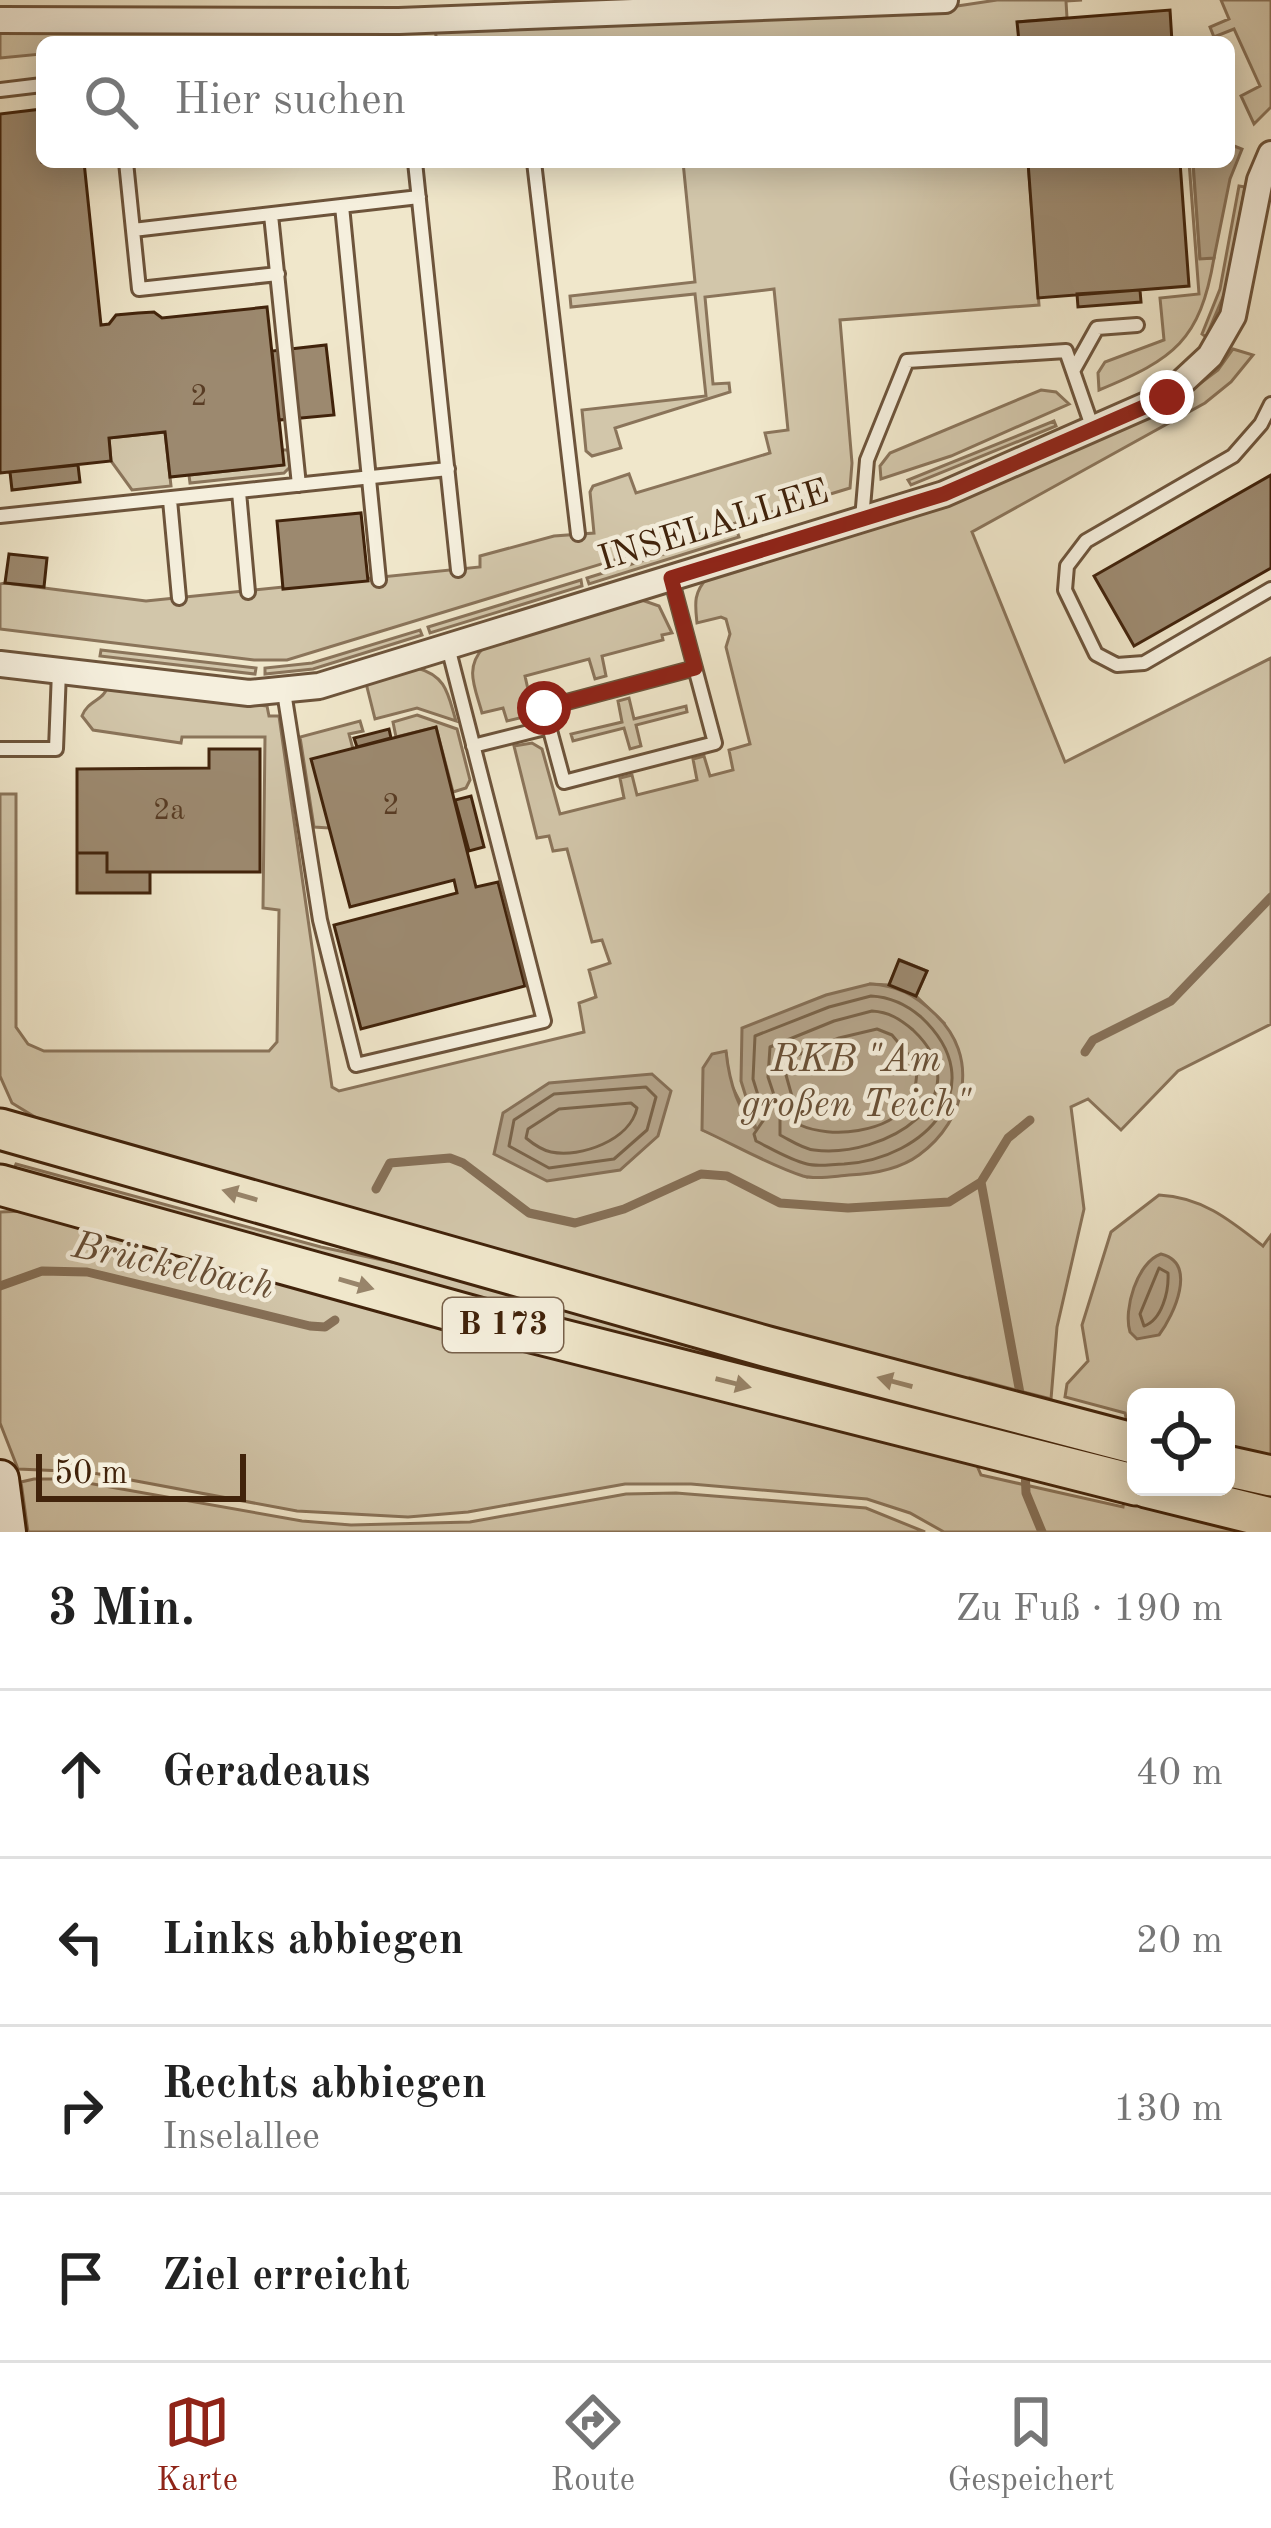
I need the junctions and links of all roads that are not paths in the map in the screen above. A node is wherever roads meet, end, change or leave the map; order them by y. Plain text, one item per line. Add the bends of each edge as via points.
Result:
1 (945, 0) edge
2 (609, 6) edge
3 (323, 10) edge
4 (0, 20) edge
5 (36, 87) edge
6 (0, 90) edge
7 (1271, 154) edge
8 (127, 168) edge
9 (416, 168) edge
10 (535, 168) edge
11 (418, 197) junction
12 (342, 206) junction
13 (272, 214) junction
14 (133, 230) junction
15 (1260, 230) edge
16 (278, 274) junction
17 (1137, 325) dead end
18 (1073, 371) junction
19 (1271, 404) edge
20 (1093, 430) junction
21 (448, 469) junction
22 (368, 478) junction
23 (299, 485) junction
24 (238, 492) junction
25 (170, 500) junction
26 (0, 516) edge
27 (862, 519) junction
28 (578, 534) dead end
29 (458, 570) dead end
30 (671, 578) junction
31 (379, 580) dead end
32 (1271, 589) edge
33 (248, 592) dead end
34 (179, 598) dead end
35 (448, 646) junction
36 (0, 664) edge
37 (695, 668) junction
38 (59, 671) junction
39 (284, 692) junction
40 (549, 727) junction
41 (473, 746) junction
42 (0, 749) edge
43 (0, 1129) edge
44 (0, 1185) edge
45 (1127, 1442) edge
46 (1235, 1468) edge
47 (1271, 1476) edge
48 (0, 1479) edge
49 (1127, 1482) edge
50 (1182, 1496) edge
51 (1271, 1518) edge
52 (7, 1532) edge

1 - 2 street
2 - 3 street via 400,30
3 - 4 street
5 - 6 lane
7 - 15 street, INSELALLEE via 1260,181
8 - 14 lane
9 - 11 lane
10 - 28 lane
11 - 12 lane
11 - 21 lane
12 - 13 lane
12 - 22 lane
13 - 14 lane
13 - 16 lane
14 - 16 lane via 140,289
15 - 20 street, INSELALLEE via 1233,316 1210,356 1167,397
16 - 23 lane
17 - 18 lane via 1097,328
18 - 20 lane
18 - 27 lane via 1066,351 907,361 867,460
19 - 32 lane via 1233,456 1086,541 1067,566 1065,590 1096,655 1117,665 1144,663
20 - 27 street, INSELALLEE via 944,494
21 - 22 lane
21 - 29 lane
22 - 23 lane
22 - 31 lane
23 - 24 lane
24 - 25 lane
24 - 33 lane
25 - 26 lane
25 - 34 lane
27 - 30 street, INSELALLEE
30 - 35 street, INSELALLEE
30 - 37 lane
35 - 39 street, INSELALLEE
35 - 41 lane
36 - 38 street, INSELALLEE
37 - 40 lane via 544,708
37 - 40 lane via 715,742 564,782
38 - 39 street, INSELALLEE
38 - 42 lane via 56,749
39 - 41 lane via 320,920 356,1066 544,1021
40 - 41 lane
45 -> 43 main road, B 173
44 -> 49 main road, B 173 via 503,1325
46 - 47 main road
48 - 52 street
50 - 51 main road

